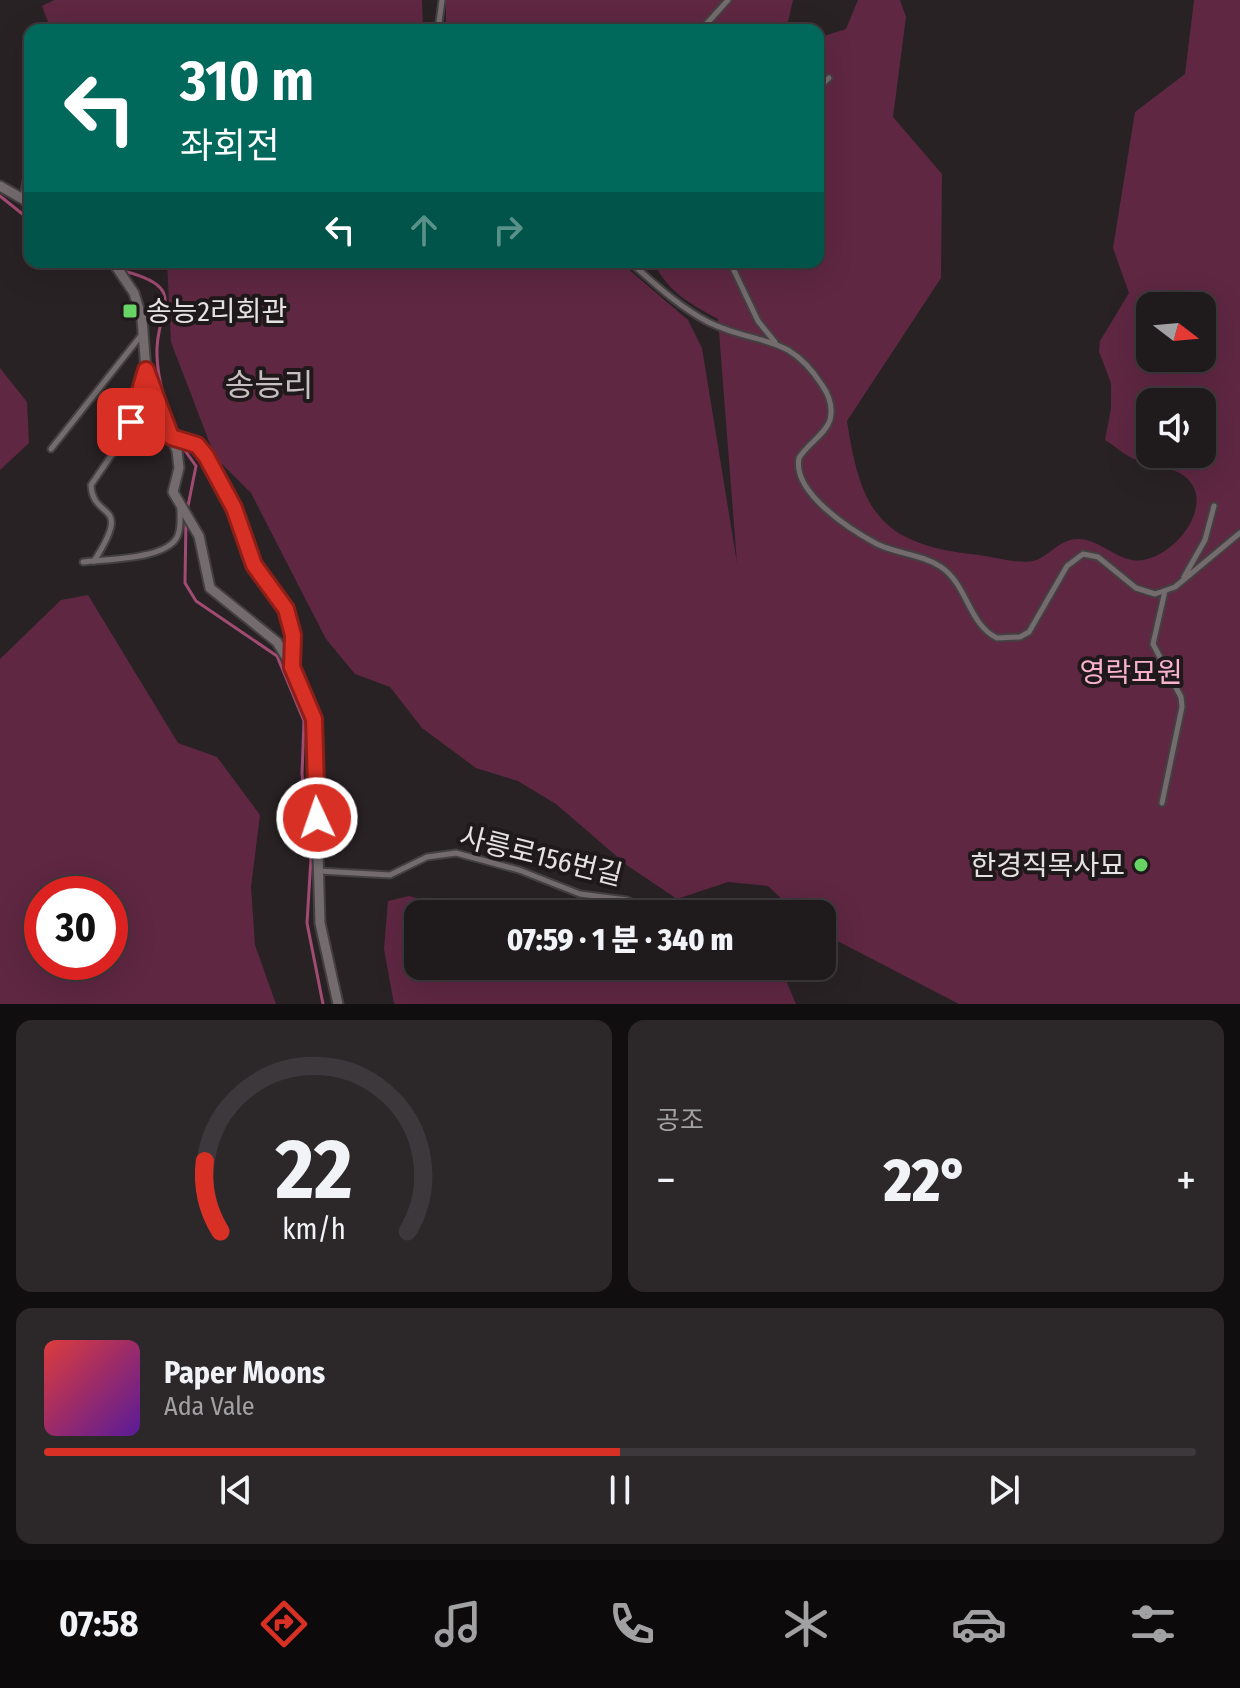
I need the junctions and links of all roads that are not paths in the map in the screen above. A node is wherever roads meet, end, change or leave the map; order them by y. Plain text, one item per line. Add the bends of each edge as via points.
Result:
1 (442, 0) edge
2 (728, 0) edge
3 (439, 24) edge
4 (706, 24) edge
5 (829, 78) dead end
6 (824, 83) edge
7 (0, 186) edge
8 (24, 199) edge
9 (118, 268) edge
10 (637, 268) edge
11 (733, 268) edge
12 (143, 332) junction
13 (775, 343) junction
14 (146, 370) junction
15 (171, 437) junction
16 (51, 449) dead end
17 (1214, 506) dead end
18 (182, 511) junction
19 (1240, 533) edge
20 (94, 561) junction
21 (83, 562) dead end
22 (1181, 582) junction
23 (1165, 591) junction
24 (292, 667) junction
25 (1162, 803) dead end
26 (319, 871) junction
27 (627, 900) edge
28 (338, 1004) edge

1 - 3 lane
2 - 4 lane
5 - 6 lane
7 - 8 street
9 - 12 street via 129,281
10 - 13 lane via 707,321
11 - 13 lane via 758,321
12 - 14 street
12 - 16 lane
13 - 23 lane via 803,358 830,403 825,429 799,458 798,474 806,491 876,543 941,567 989,634 1007,639 1029,632 1067,566 1083,554 1098,557 1145,592
14 - 15 street
14 - 20 lane via 128,431 91,485 113,523
15 - 18 street via 179,460 173,492
15 - 24 street via 197,445 234,508 254,565 286,609 293,635
17 - 22 lane via 1205,540
18 - 20 lane via 179,532 166,548
18 - 24 street via 199,536 210,588 277,642
19 - 22 lane
20 - 21 lane
22 - 23 lane
23 - 25 lane via 1153,644 1182,707
24 - 26 street via 314,719
26 - 27 lane, 사릉로156번길 via 390,875 427,857 456,853 580,894
26 - 28 street via 322,942

